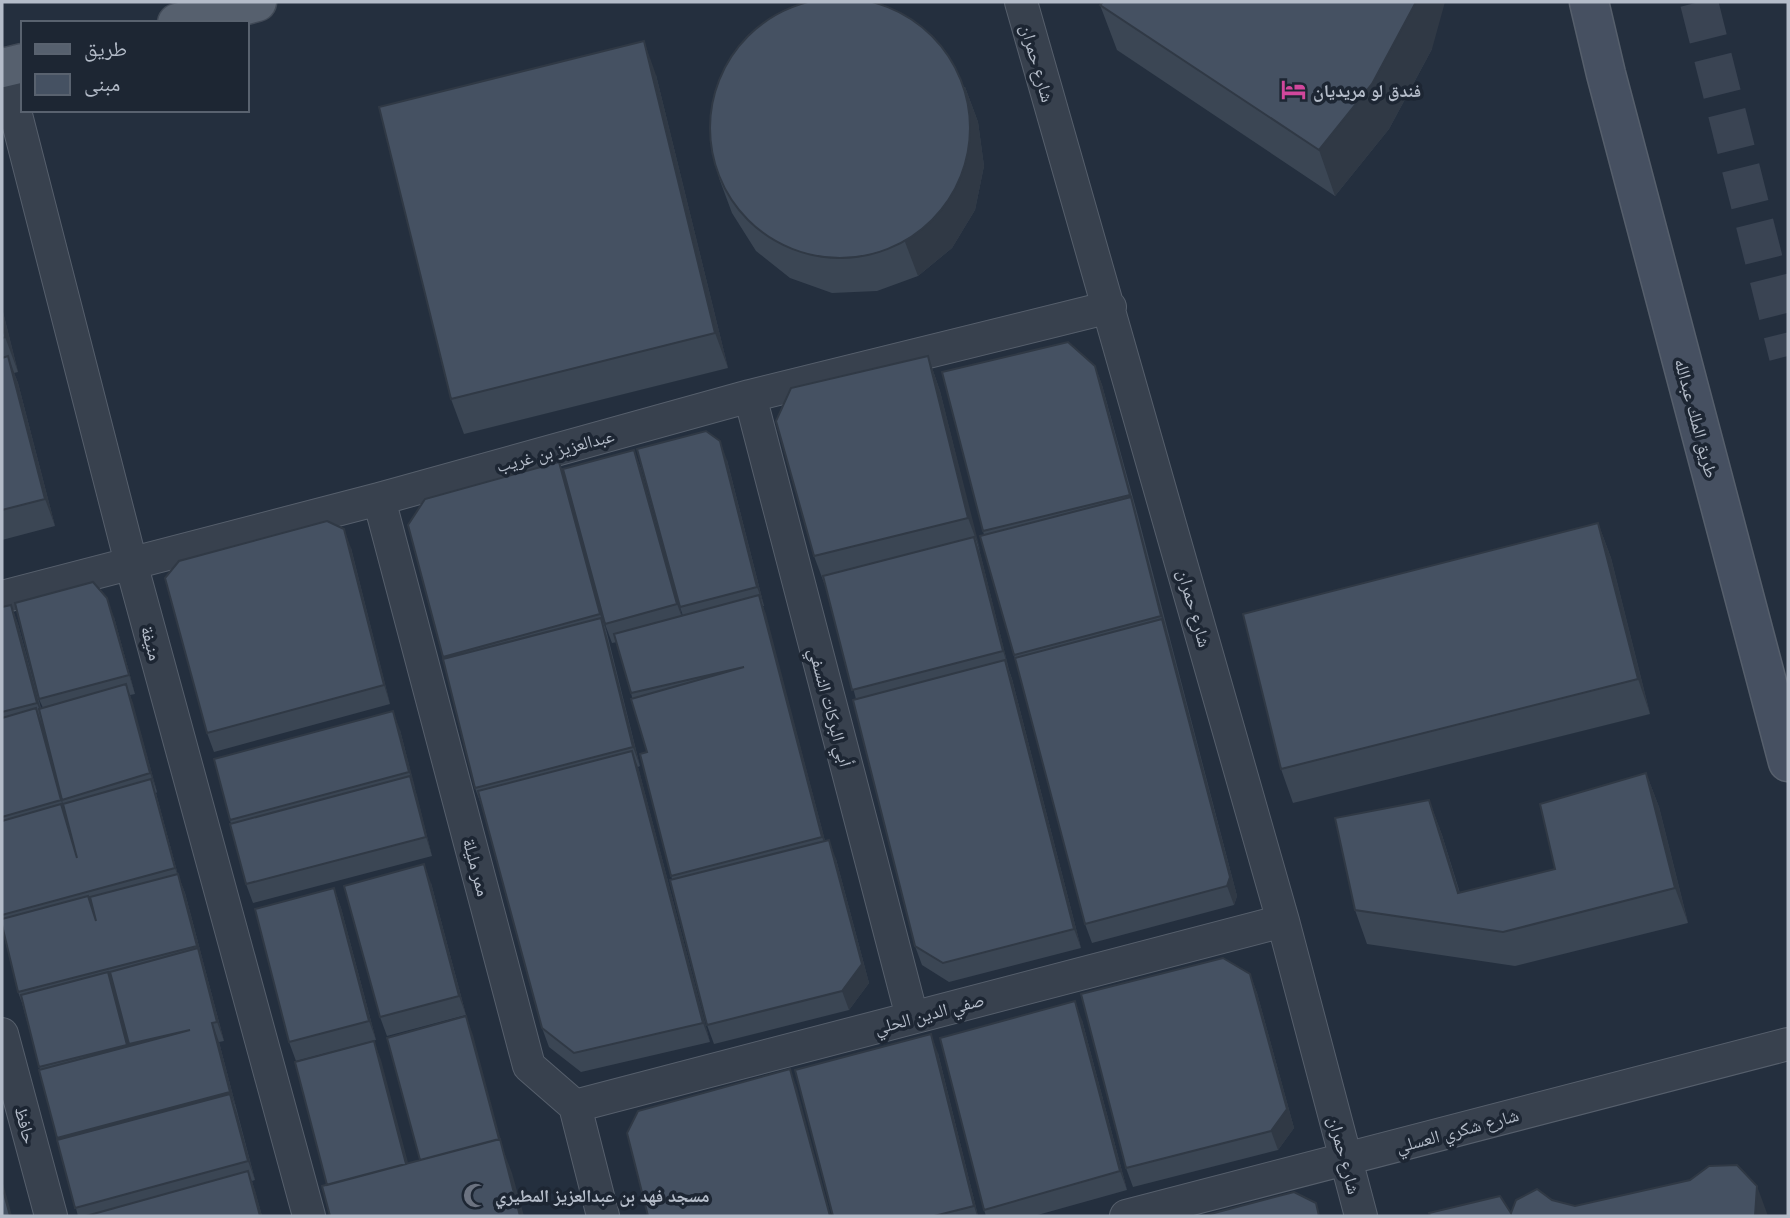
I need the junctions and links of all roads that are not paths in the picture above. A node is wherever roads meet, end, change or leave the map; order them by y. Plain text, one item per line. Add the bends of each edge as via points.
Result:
1 (257, 2) edge
2 (1021, 2) edge
3 (1576, 2) edge
4 (1584, 2) edge
5 (1590, 2) edge
6 (185, 21) edge
7 (10, 66) edge
8 (1606, 74) junction
9 (13, 149) edge
10 (1110, 307) junction
11 (750, 396) junction
12 (379, 499) junction
13 (131, 564) junction
14 (2, 597) edge
15 (1788, 762) edge
16 (1283, 921) junction
17 (912, 1017) junction
18 (2, 1034) edge
19 (1788, 1044) edge
20 (575, 1106) junction
21 (1346, 1158) junction
22 (51, 1216) edge
23 (309, 1216) edge
24 (603, 1216) edge
25 (1126, 1216) edge
26 (1361, 1216) edge

1 - 6 main road
2 - 10 street, شارع حمران
3 - 8 main road
4 - 8 main road
5 - 8 main road
7 - 9 street, منيفة
8 - 15 main road, طريق الملك عبدالله
9 - 13 street, منيفة
10 - 11 street, عبدالعزيز بن غريب
10 - 16 street, شارع حمران
11 - 12 street, عبدالعزيز بن غريب
11 - 17 street, أبي البركات النسفي
12 - 13 street, عبدالعزيز بن غريب
12 - 20 street, ممر مليلة via 529,1066
13 - 14 street, عبدالعزيز بن غريب
13 - 23 street, منيفة
16 - 17 street, صفي الدين الحلي
16 - 21 street, شارع حمران
17 - 20 street, صفي الدين الحلي
18 - 22 street, حافظ
19 - 21 street, شارع شكري العسلي
20 - 24 street
21 - 25 street, شارع شكري العسلي
21 - 26 street, شارع حمران

